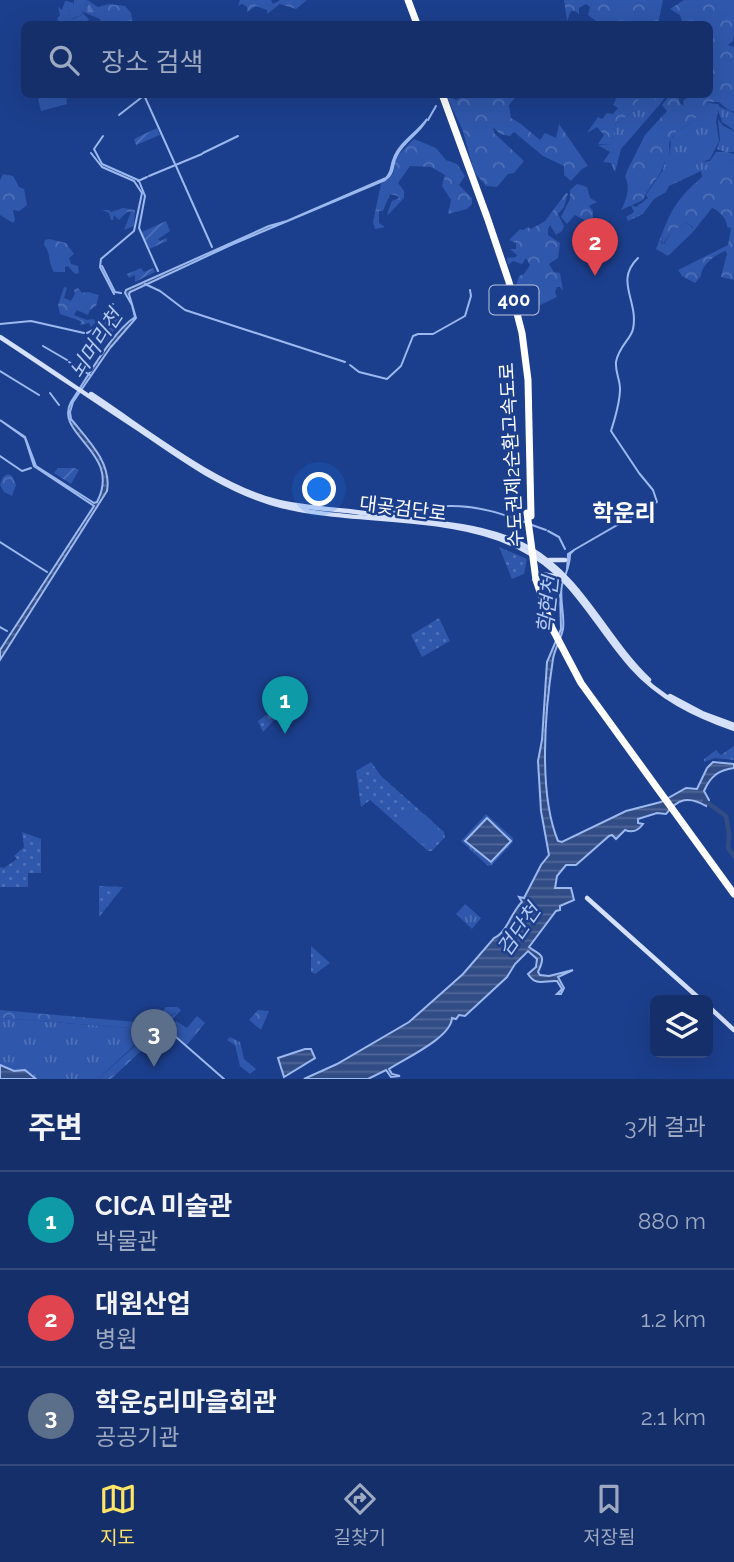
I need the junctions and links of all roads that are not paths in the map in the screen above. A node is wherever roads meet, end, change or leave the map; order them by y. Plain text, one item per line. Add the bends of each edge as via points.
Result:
1 (407, 0) edge
2 (414, 21) edge
3 (442, 98) edge
4 (0, 336) edge
5 (84, 391) junction
6 (545, 559) junction
7 (563, 561) dead end
8 (563, 577) junction
9 (539, 578) junction
10 (734, 727) edge
11 (677, 814) junction
12 (734, 888) edge
13 (734, 894) edge
14 (586, 898) dead end
15 (695, 995) edge
16 (713, 1011) edge
17 (734, 1030) edge

1 - 2 highway
3 - 9 highway, 수도권제2순환고속도로 / 400, bridge via 509,282 522,333 528,380 529,515
4 - 5 main road, 대곶검단로
5 - 6 main road, 대곶검단로 via 252,493 286,503 482,530 519,543
5 - 8 main road, 대곶검단로 via 205,473 253,497 290,508 483,534 534,555
6 - 7 main road
6 - 8 main road, 대곶검단로
8 - 9 main road
8 - 10 main road, 대곶검단로 via 583,594 648,679 685,705
9 - 11 highway, 수도권제2순환고속도로 / 400 via 552,626 587,693
11 - 12 highway, 수도권제2순환고속도로 / 400
11 - 13 highway, 수도권제2순환고속도로 / 400
14 - 15 main road
16 - 17 main road

